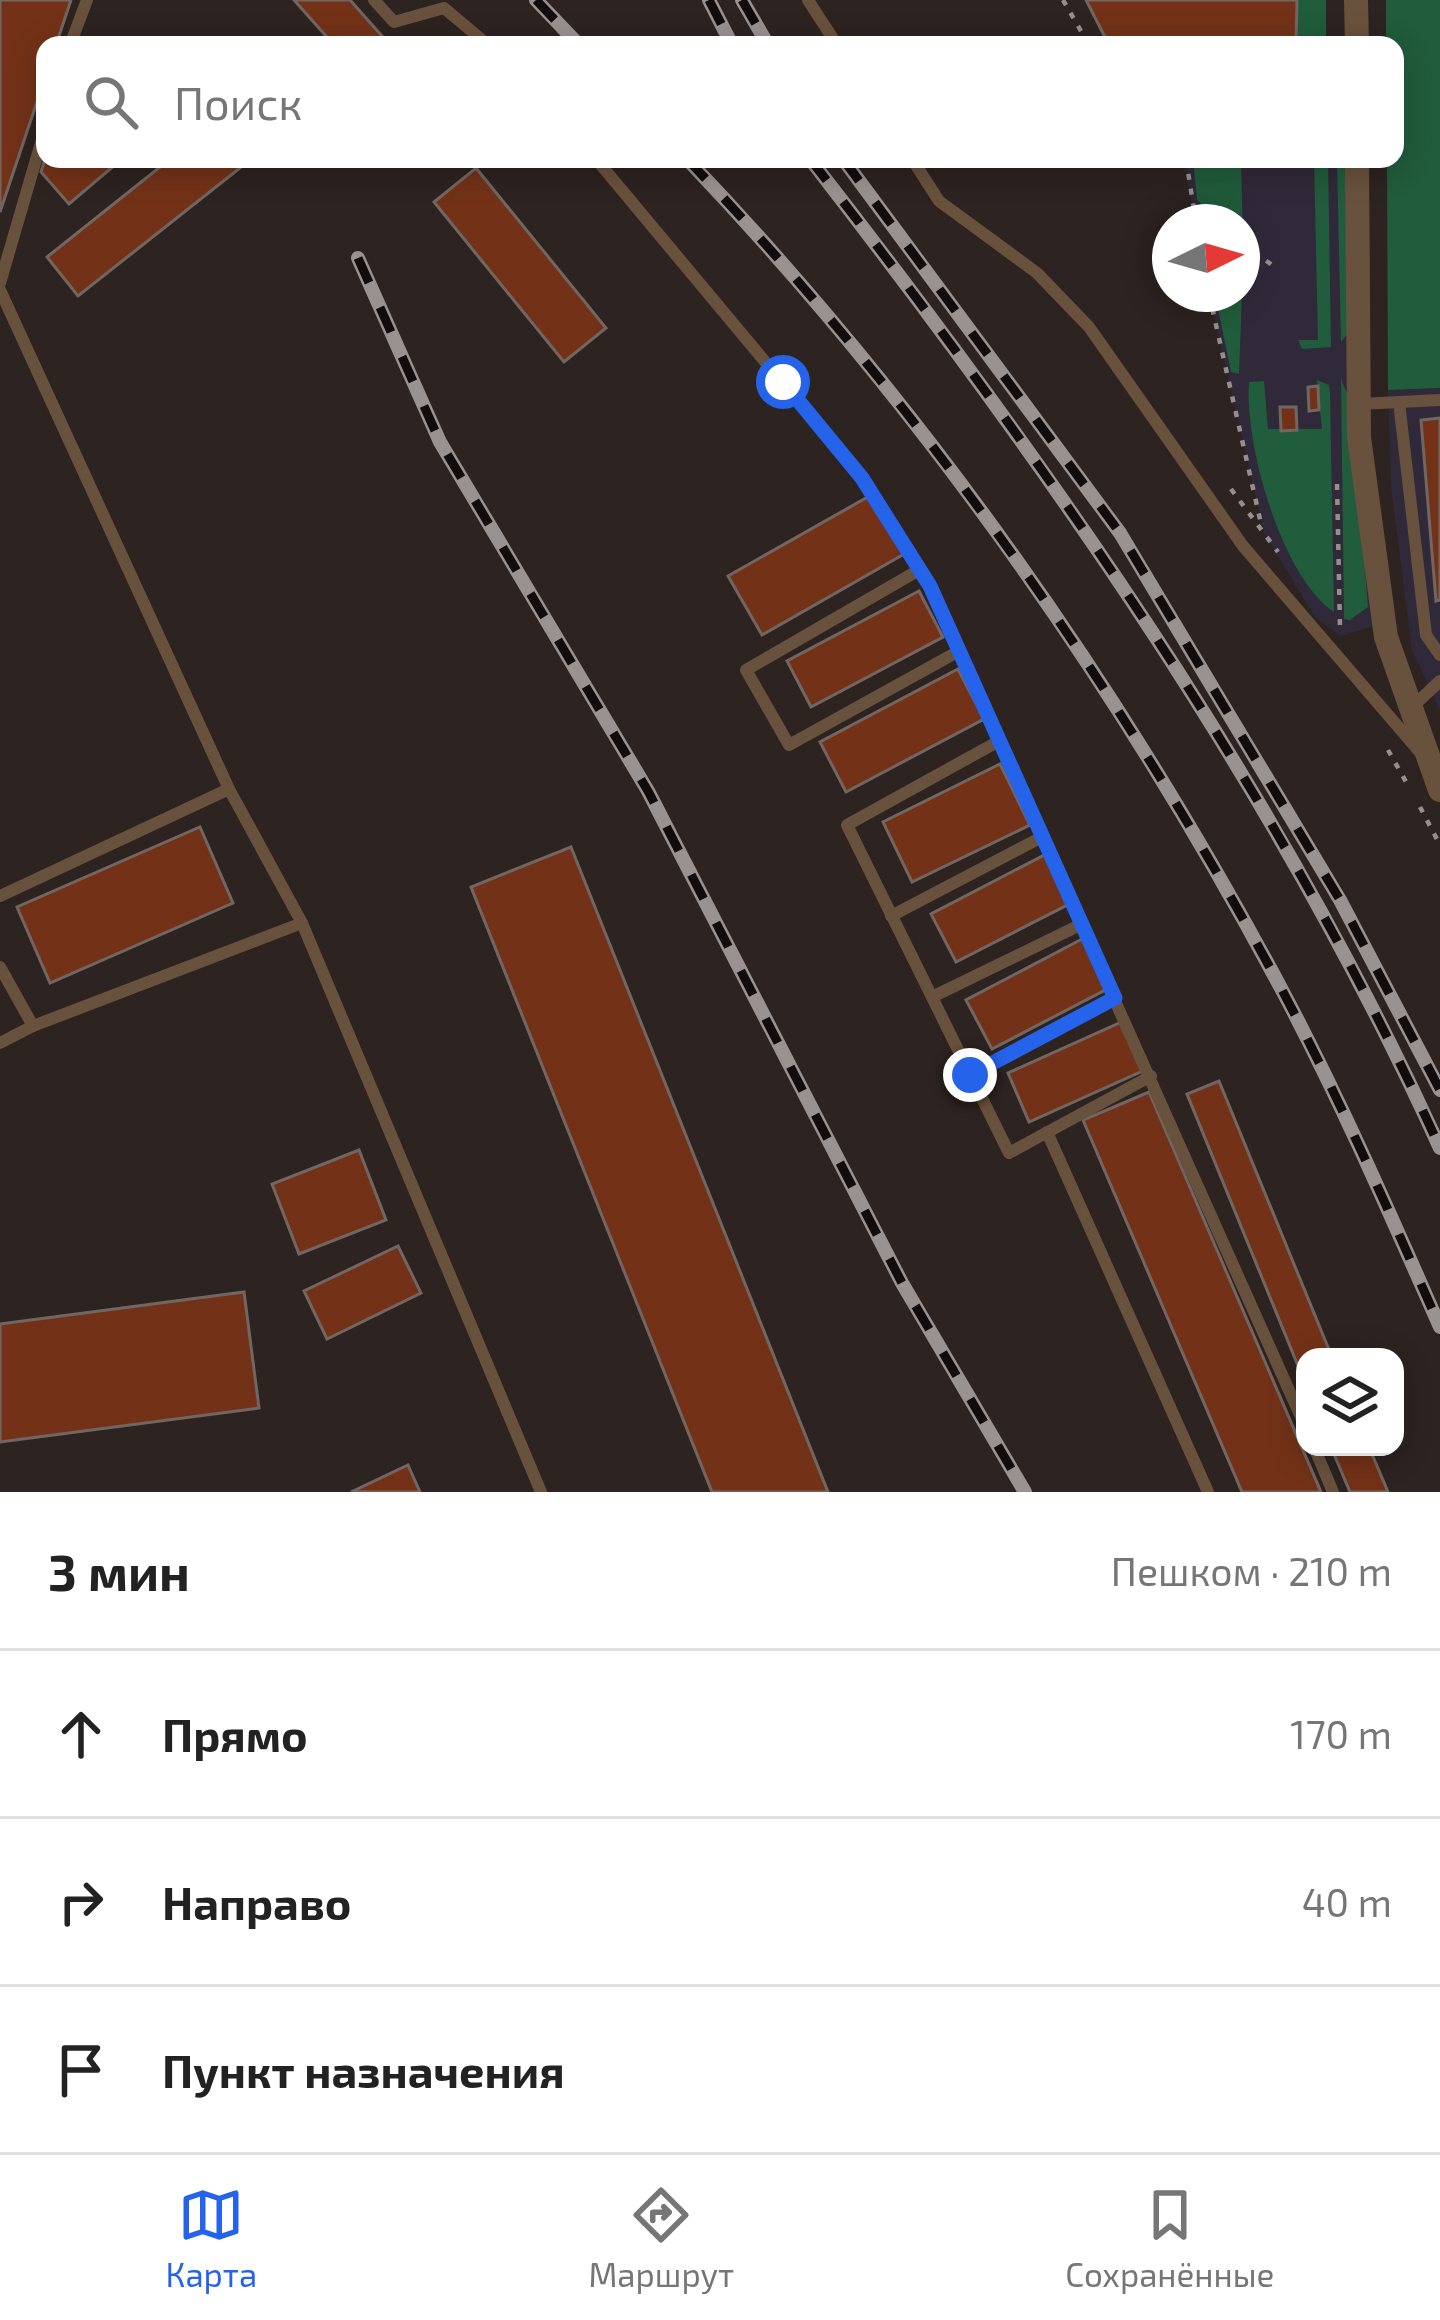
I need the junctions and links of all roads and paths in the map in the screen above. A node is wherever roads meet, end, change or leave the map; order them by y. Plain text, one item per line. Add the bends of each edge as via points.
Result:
1 (87, 0) edge
2 (374, 0) edge
3 (808, 0) edge
4 (1064, 0) edge
5 (1356, 0) edge
6 (73, 36) edge
7 (477, 36) edge
8 (831, 36) edge
9 (1084, 36) edge
10 (1357, 36) edge
11 (36, 160) edge
12 (604, 168) edge
13 (918, 168) edge
14 (1187, 168) edge
15 (1357, 168) edge
16 (1193, 204) edge
17 (1260, 256) edge
18 (1272, 265) dead end
19 (0, 286) edge
20 (1213, 312) edge
21 (1440, 400) edge
22 (1399, 402) junction
23 (1359, 404) junction
24 (1264, 533) dead end
25 (919, 570) junction
26 (958, 651) junction
27 (1440, 655) edge
28 (1440, 681) edge
29 (1410, 709) junction
30 (999, 741) junction
31 (1427, 759) junction
32 (229, 789) junction
33 (1440, 790) edge
34 (1042, 837) junction
35 (0, 896) edge
36 (891, 916) junction
37 (302, 923) junction
38 (1082, 924) junction
39 (0, 967) edge
40 (932, 998) junction
41 (1115, 998) junction
42 (33, 1025) junction
43 (0, 1043) edge
44 (970, 1075) junction
45 (1151, 1076) junction
46 (1047, 1132) junction
47 (1296, 1406) edge
48 (1318, 1456) edge
49 (541, 1492) edge
50 (1208, 1492) edge
51 (1334, 1492) edge

1 - 6 lane
2 - 7 lane via 394,22 444,8
3 - 8 lane
4 - 9 path
5 - 10 street
11 - 19 lane
12 - 25 lane via 862,478
13 - 31 lane via 940,201 1037,273 1090,327 1244,546
14 - 16 path
15 - 23 street
17 - 18 path
19 - 32 lane
20 - 24 path
21 - 22 lane
22 - 23 lane
22 - 27 lane via 1426,635
23 - 29 street via 1386,637
25 - 26 lane
25 - 26 lane via 746,670 789,745
26 - 30 lane
28 - 29 lane
29 - 31 street
30 - 34 lane
30 - 36 lane via 847,825
31 - 33 street
32 - 35 lane
32 - 37 lane
34 - 36 lane
34 - 38 lane
36 - 40 lane
37 - 42 lane
37 - 49 lane
38 - 40 lane
38 - 41 lane
39 - 42 lane
40 - 44 lane
41 - 44 lane
41 - 45 lane
42 - 43 lane
44 - 46 lane via 1009,1153
45 - 46 lane
45 - 47 lane
46 - 50 lane
48 - 51 lane

